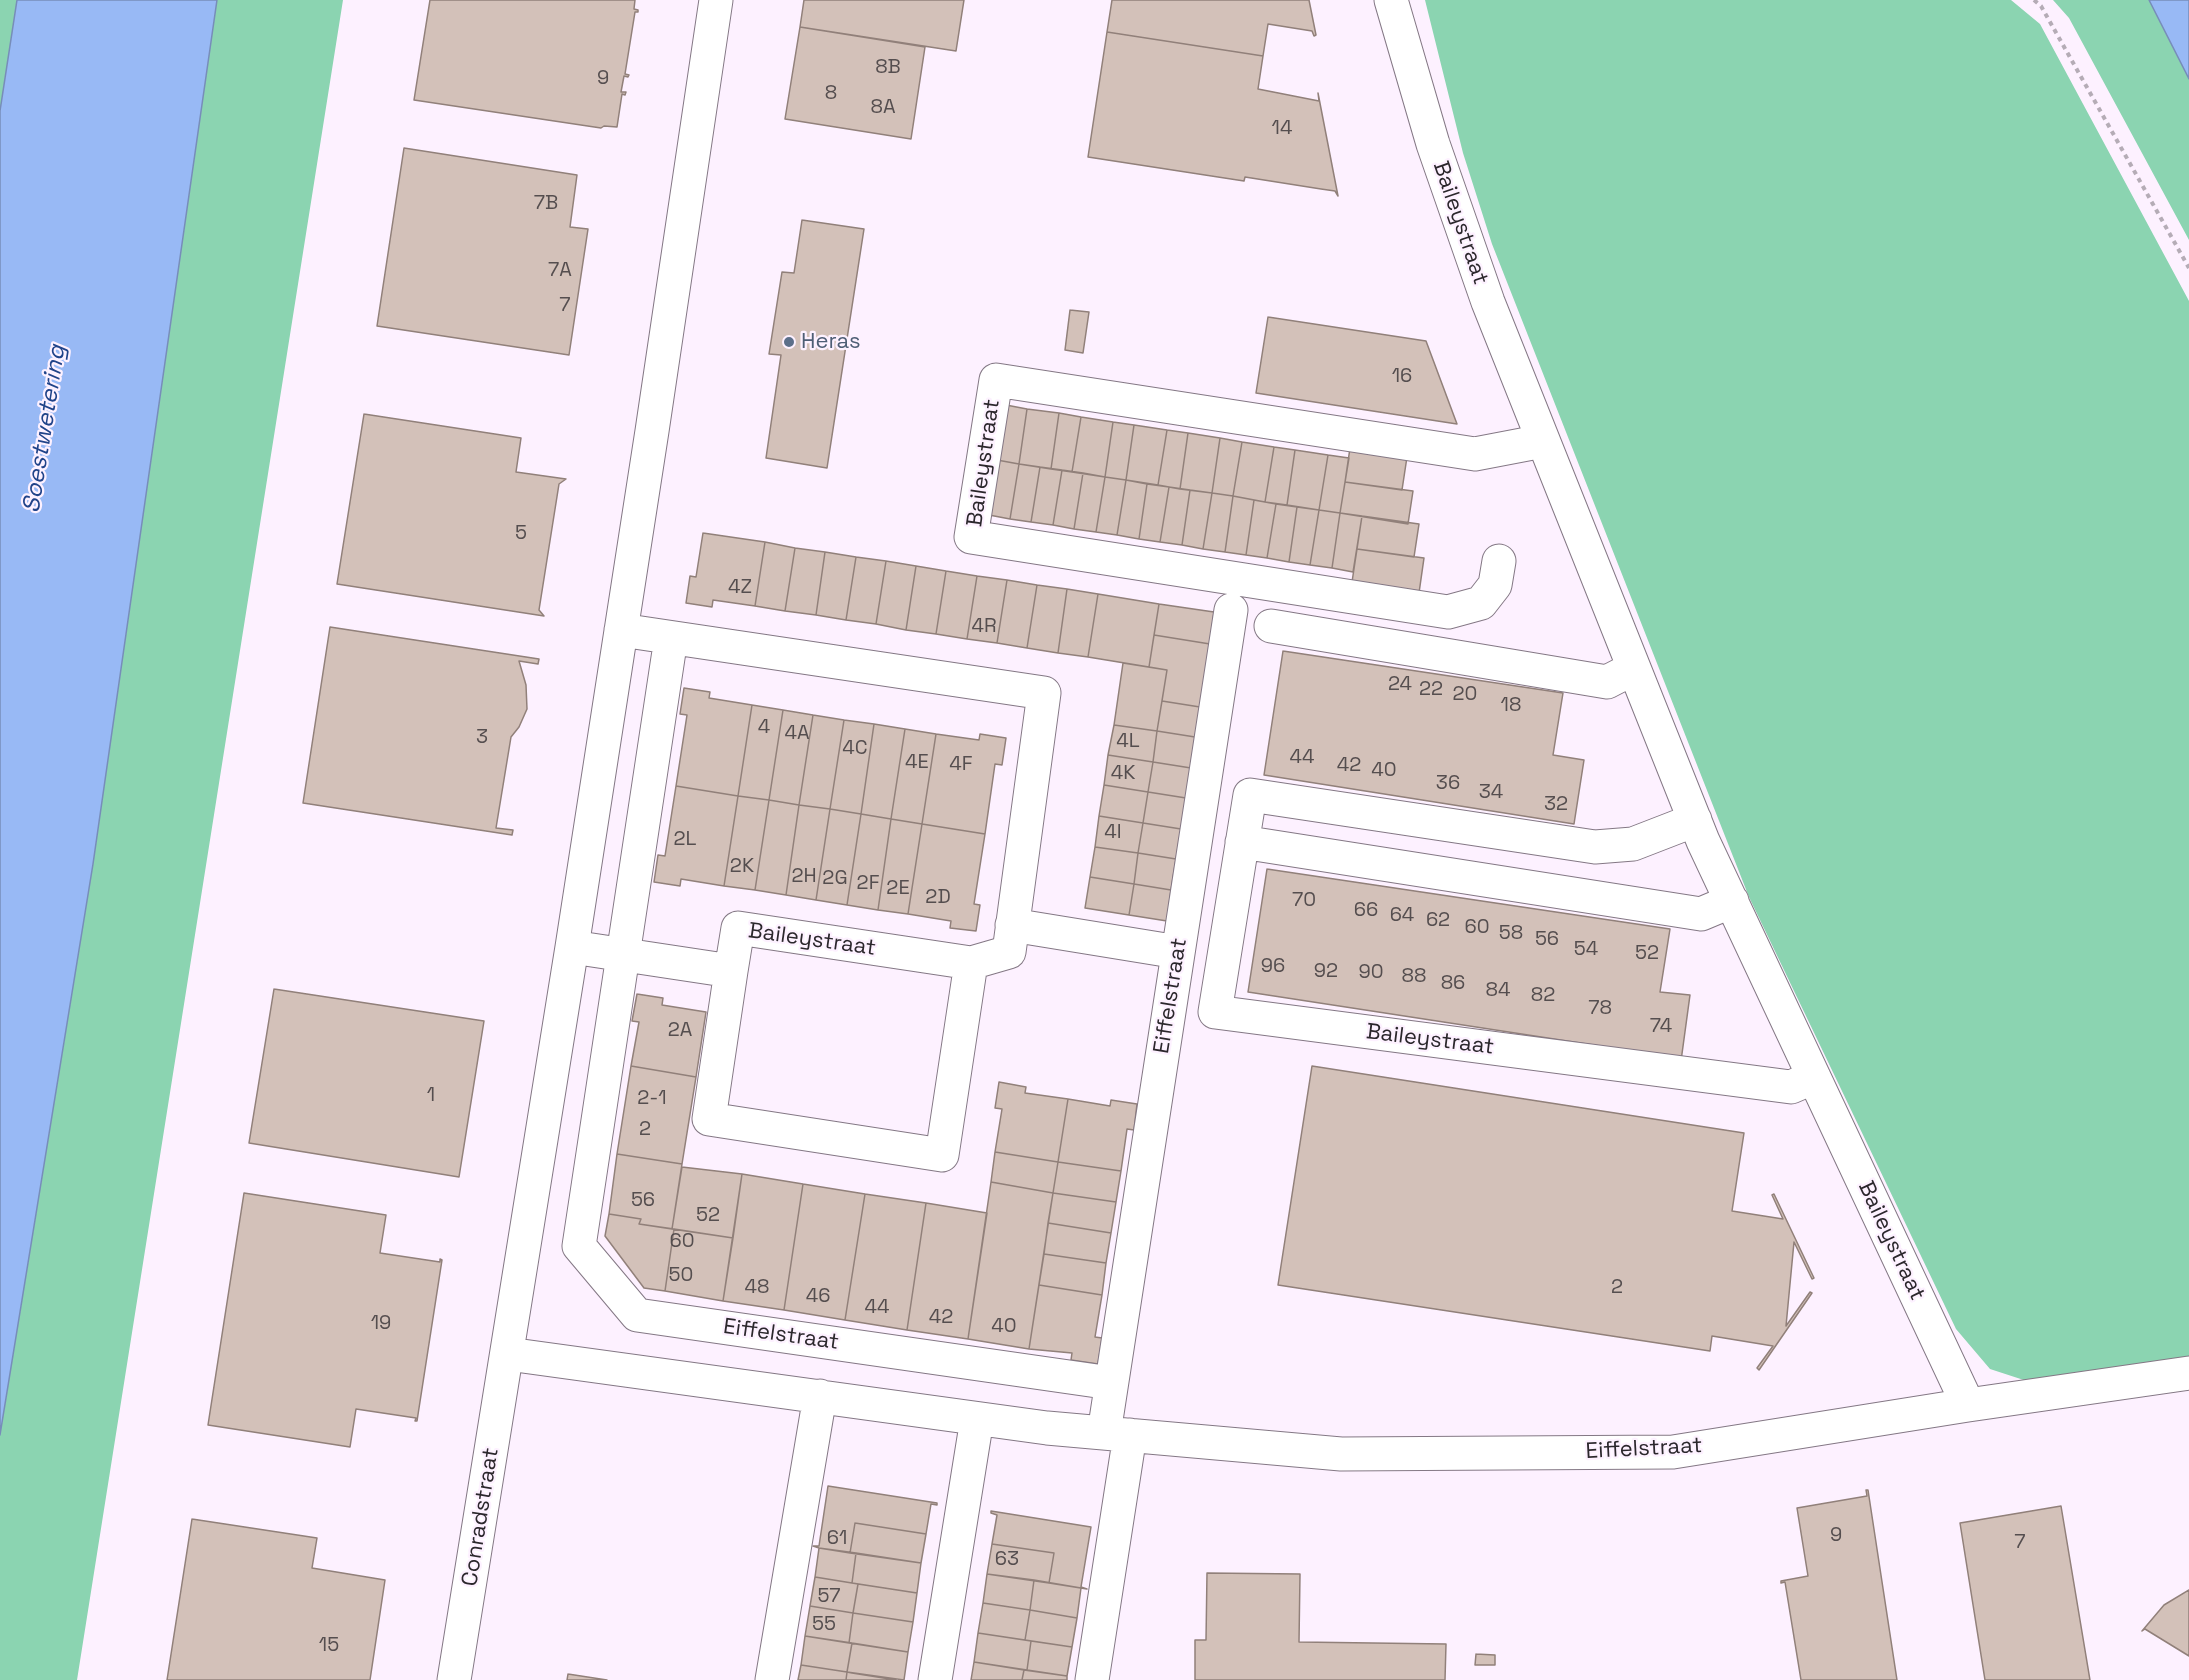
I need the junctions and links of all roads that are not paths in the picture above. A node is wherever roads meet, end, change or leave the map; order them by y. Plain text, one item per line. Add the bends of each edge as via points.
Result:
1 (716, 0) edge
2 (1391, 0) edge
3 (1543, 441) junction
4 (1499, 561) dead end
5 (1231, 610) dead end
6 (1270, 626) dead end
7 (621, 630) junction
8 (671, 638) junction
9 (1635, 668) junction
10 (1695, 820) junction
11 (1242, 842) junction
12 (1732, 901) junction
13 (1012, 926) junction
14 (572, 946) junction
15 (1178, 952) junction
16 (623, 954) junction
17 (971, 963) junction
18 (732, 972) junction
19 (1814, 1077) junction
20 (508, 1354) junction
21 (2189, 1373) edge
22 (1111, 1383) junction
23 (820, 1396) junction
24 (1968, 1405) junction
25 (977, 1419) junction
26 (1117, 1434) junction
27 (454, 1680) edge
28 (772, 1680) edge
29 (935, 1680) edge
30 (1092, 1680) edge

1 - 7 street
2 - 3 street, Baileystraat via 1460,223
3 - 4 street, Baileystraat via 1475,454 996,380 971,537 1448,612 1481,603 1495,585
3 - 9 street, Baileystraat
5 - 15 street, Eiffelstraat
6 - 9 street via 1607,682
7 - 8 street, Baileystraat
7 - 14 street
8 - 13 street, Baileystraat via 1044,693
8 - 16 street
9 - 10 street, Baileystraat
10 - 11 street, Baileystraat via 1633,844 1595,847 1250,795
10 - 12 street, Baileystraat
11 - 12 street via 1701,914
11 - 19 street, Baileystraat via 1215,1012 1791,1088
12 - 19 street, Baileystraat
13 - 15 street
13 - 17 street, Baileystraat via 1009,952
14 - 16 street, Baileystraat
14 - 20 street
15 - 22 street, Eiffelstraat
16 - 18 street, Baileystraat
16 - 22 street, Eiffelstraat via 579,1246 638,1315
17 - 18 street, Baileystraat via 738,928
17 - 18 street via 942,1155 709,1119
19 - 24 street, Baileystraat
20 - 23 street, Eiffelstraat
20 - 27 street, Conradstraat
21 - 24 street, Eiffelstraat
22 - 26 street, Eiffelstraat
23 - 25 street, Eiffelstraat
23 - 28 street
24 - 26 street, Eiffelstraat via 1672,1452 1341,1454
25 - 26 street, Eiffelstraat
25 - 29 street
26 - 30 street, Eiffelstraat

